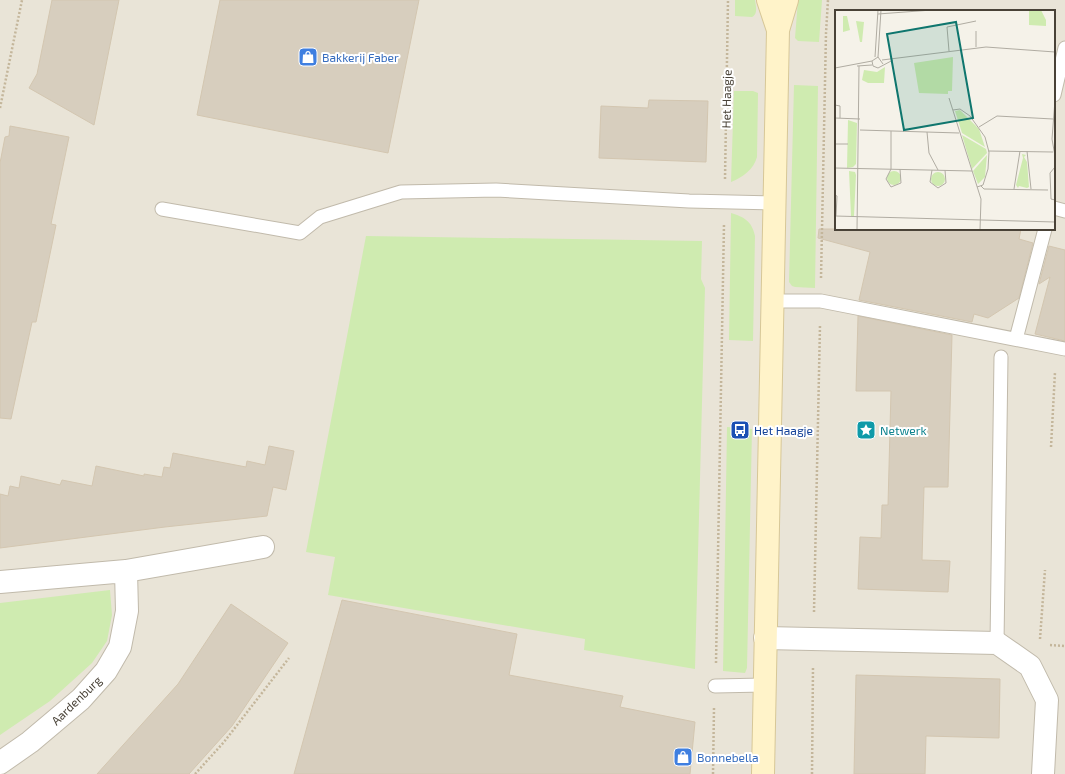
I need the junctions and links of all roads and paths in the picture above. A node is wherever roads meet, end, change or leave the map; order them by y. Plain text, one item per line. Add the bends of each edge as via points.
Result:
1 (22, 0) edge
2 (728, 0) edge
3 (768, 0) edge
4 (787, 0) edge
5 (828, 0) edge
6 (778, 30) junction
7 (1065, 48) edge
8 (1055, 91) edge
9 (0, 108) edge
10 (724, 202) junction
11 (775, 203) junction
12 (1055, 208) edge
13 (162, 209) dead end
14 (1065, 211) edge
15 (1045, 230) edge
16 (773, 301) junction
17 (821, 301) junction
18 (1016, 339) junction
19 (1065, 349) edge
20 (1001, 357) dead end
21 (1055, 365) dead end
22 (1051, 447) dead end
23 (263, 547) dead end
24 (1045, 570) dead end
25 (126, 571) junction
26 (0, 582) edge
27 (765, 638) junction
28 (813, 639) junction
29 (997, 642) junction
30 (1039, 645) dead end
31 (289, 658) dead end
32 (765, 685) junction
33 (715, 686) junction
34 (0, 763) edge
35 (195, 774) edge
36 (713, 774) edge
37 (763, 774) edge
38 (812, 774) edge
39 (1043, 774) edge

1 - 9 path
2 - 10 path, Het Haagje
3 - 6 main road
4 - 6 main road
5 - 17 path
6 - 11 main road
7 - 8 lane
10 - 11 lane
10 - 13 lane via 496,190 402,192 320,218 300,233
10 - 33 path, Het Haagje
11 - 16 main road
12 - 14 lane
15 - 18 lane
16 - 17 lane
16 - 27 main road
17 - 18 lane
17 - 28 path
18 - 19 lane
20 - 29 lane
21 - 22 path
23 - 25 street
24 - 30 path
25 - 26 street
25 - 34 street, Aardenburg via 127,611 120,647 106,671 80,699 30,742
27 - 28 street
27 - 32 main road
28 - 29 street
28 - 38 path
29 - 39 street via 1030,666 1047,700
31 - 35 path via 224,742
32 - 33 lane
32 - 37 main road
33 - 36 path, Het Haagje

